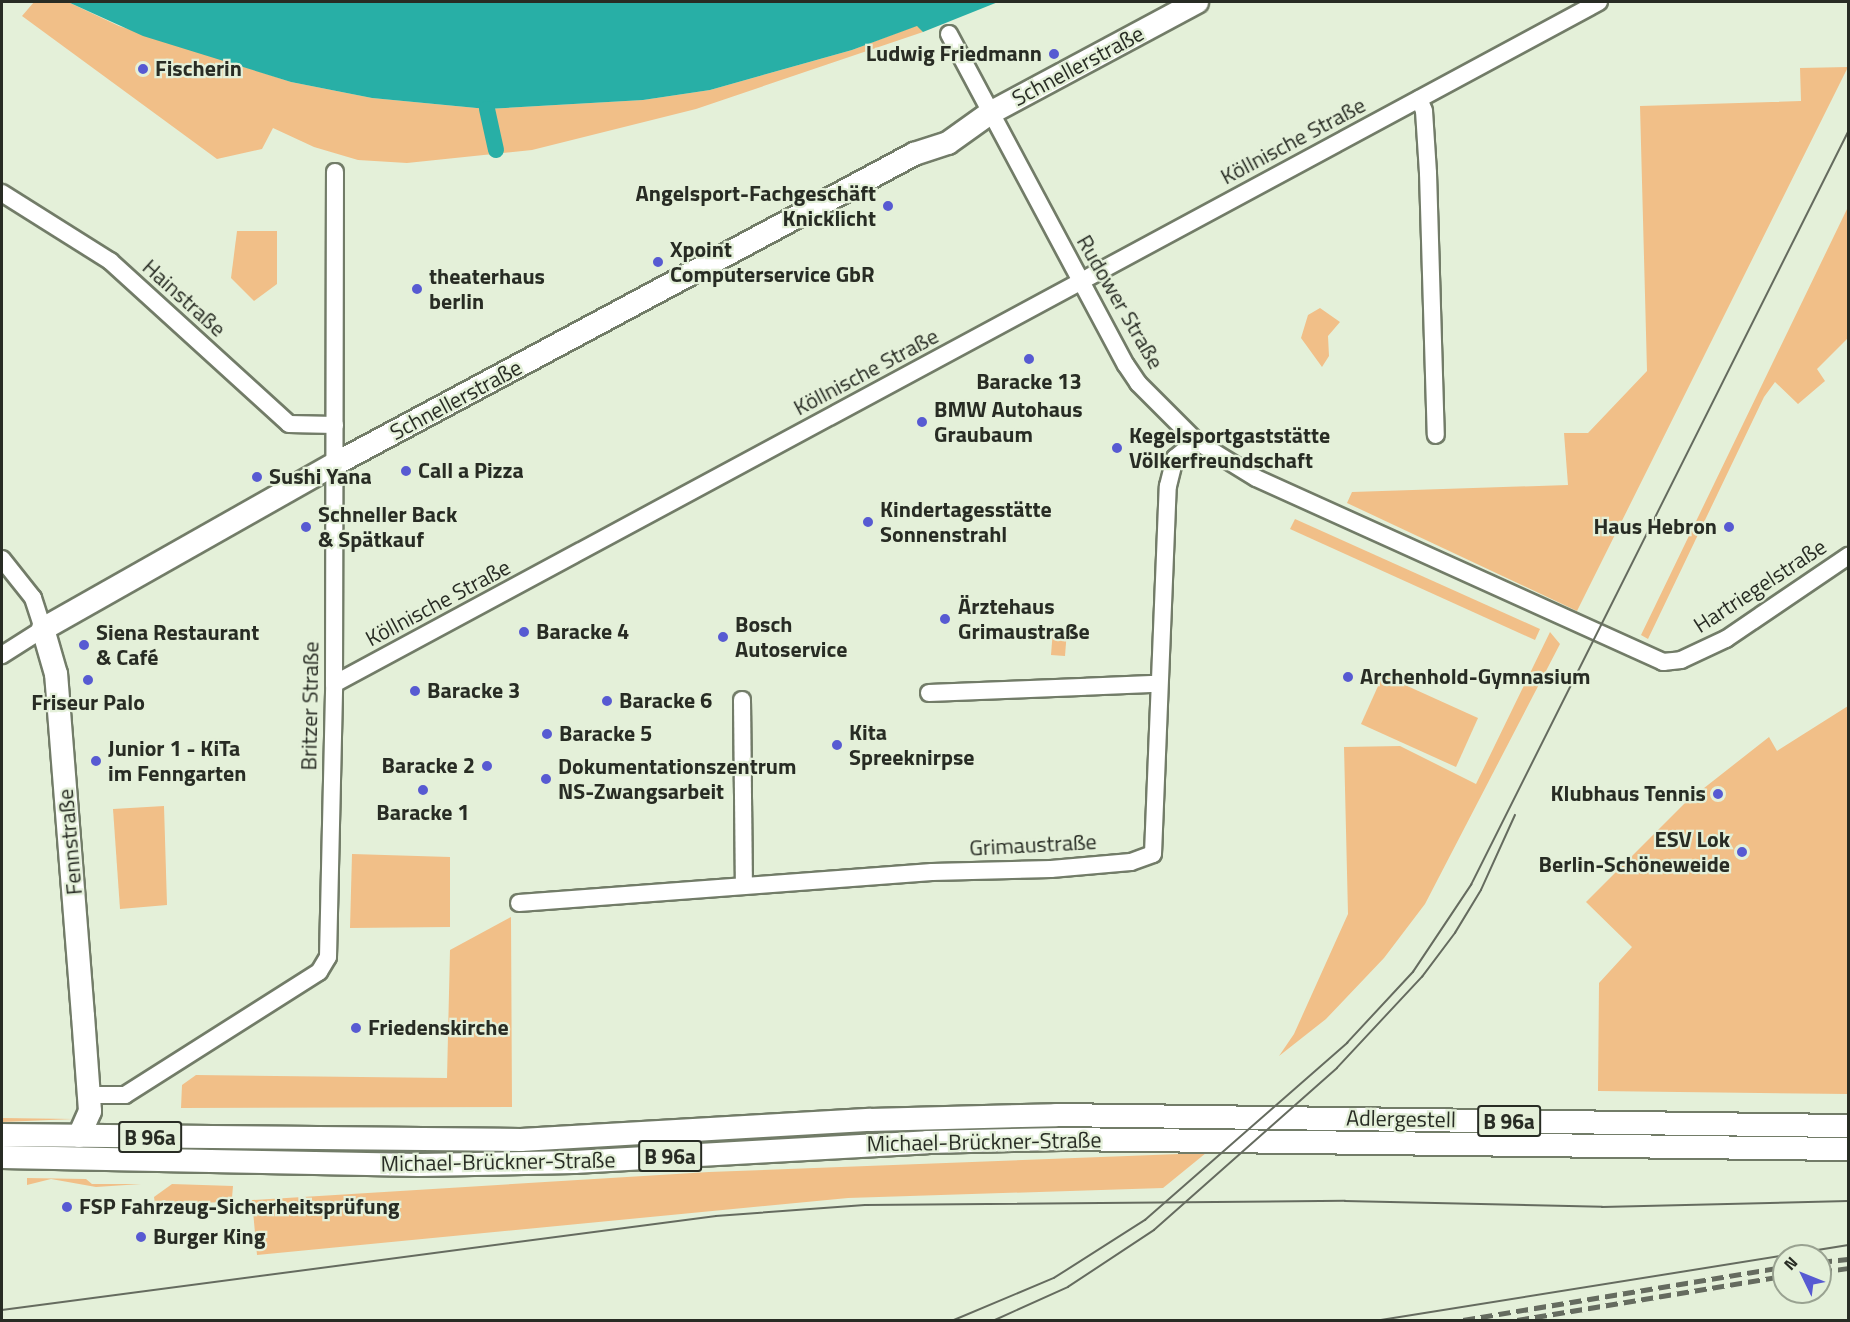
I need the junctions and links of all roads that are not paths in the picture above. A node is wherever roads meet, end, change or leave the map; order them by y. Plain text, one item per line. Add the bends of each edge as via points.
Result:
1 (1197, 2) edge
2 (1599, 2) edge
3 (949, 34) dead end
4 (1419, 99) junction
5 (990, 113) junction
6 (335, 172) dead end
7 (2, 193) edge
8 (1081, 281) junction
9 (335, 425) junction
10 (1436, 435) dead end
11 (1196, 441) junction
12 (335, 465) junction
13 (1848, 556) edge
14 (2, 559) edge
15 (1563, 618) joint
16 (43, 628) junction
17 (2, 655) edge
18 (334, 684) junction
19 (1157, 684) junction
20 (929, 693) dead end
21 (742, 700) dead end
22 (744, 885) junction
23 (519, 903) dead end
24 (88, 1095) junction
25 (1023, 1115) junction
26 (1170, 1116) joint
27 (1848, 1126) edge
28 (2, 1135) edge
29 (79, 1136) junction
30 (1175, 1140) joint
31 (927, 1142) junction
32 (1848, 1149) edge
33 (2, 1157) edge
34 (41, 1158) junction

1 - 5 main road, Schnellerstraße
2 - 4 street, Köllnische Straße
3 - 5 street, Rudower Straße
4 - 8 street, Köllnische Straße
4 - 10 street via 1424,111 1428,173
5 - 8 street, Rudower Straße
5 - 12 main road, Schnellerstraße via 941,129 914,154
6 - 9 street, Britzer Straße
7 - 9 street, Hainstraße via 110,261 289,424
8 - 11 street, Rudower Straße via 1138,383
8 - 18 street, Köllnische Straße
9 - 12 street, Britzer Straße
11 - 15 street, Rudower Straße via 1256,478
11 - 19 street, Grimaustraße via 1175,458 1167,486
12 - 16 main road, Schnellerstraße
12 - 18 street, Britzer Straße
13 - 15 street, Hartriegelstraße via 1726,639 1681,660 1655,659
14 - 16 street, Fennstraße via 33,598
16 - 17 street, Schnellerstraße
16 - 24 main road, Fennstraße via 56,674
18 - 24 street, Britzer Straße via 328,957 319,972 125,1095
19 - 20 street
19 - 22 street, Grimaustraße via 1153,854 1131,862 1051,869 945,871
21 - 22 street
22 - 23 street, Grimaustraße
24 - 29 main road, Fennstraße via 90,1111
25 - 26 main road, Michael-Brückner-Straße / B 96a
25 - 29 main road, Michael-Brückner-Straße / B 96a via 841,1121 521,1140
25 - 31 main road via 1022,1129 952,1131
26 - 27 main road, Adlergestell / B 96a
28 - 29 main road, Michael-Brückner-Straße / B 96a
29 - 34 main road
30 - 31 main road, Michael-Brückner-Straße / B 96a
30 - 32 main road, Adlergestell / B 96a
31 - 34 main road, Michael-Brückner-Straße / B 96a via 574,1162 419,1166
33 - 34 main road, Michael-Brückner-Straße / B 96a

